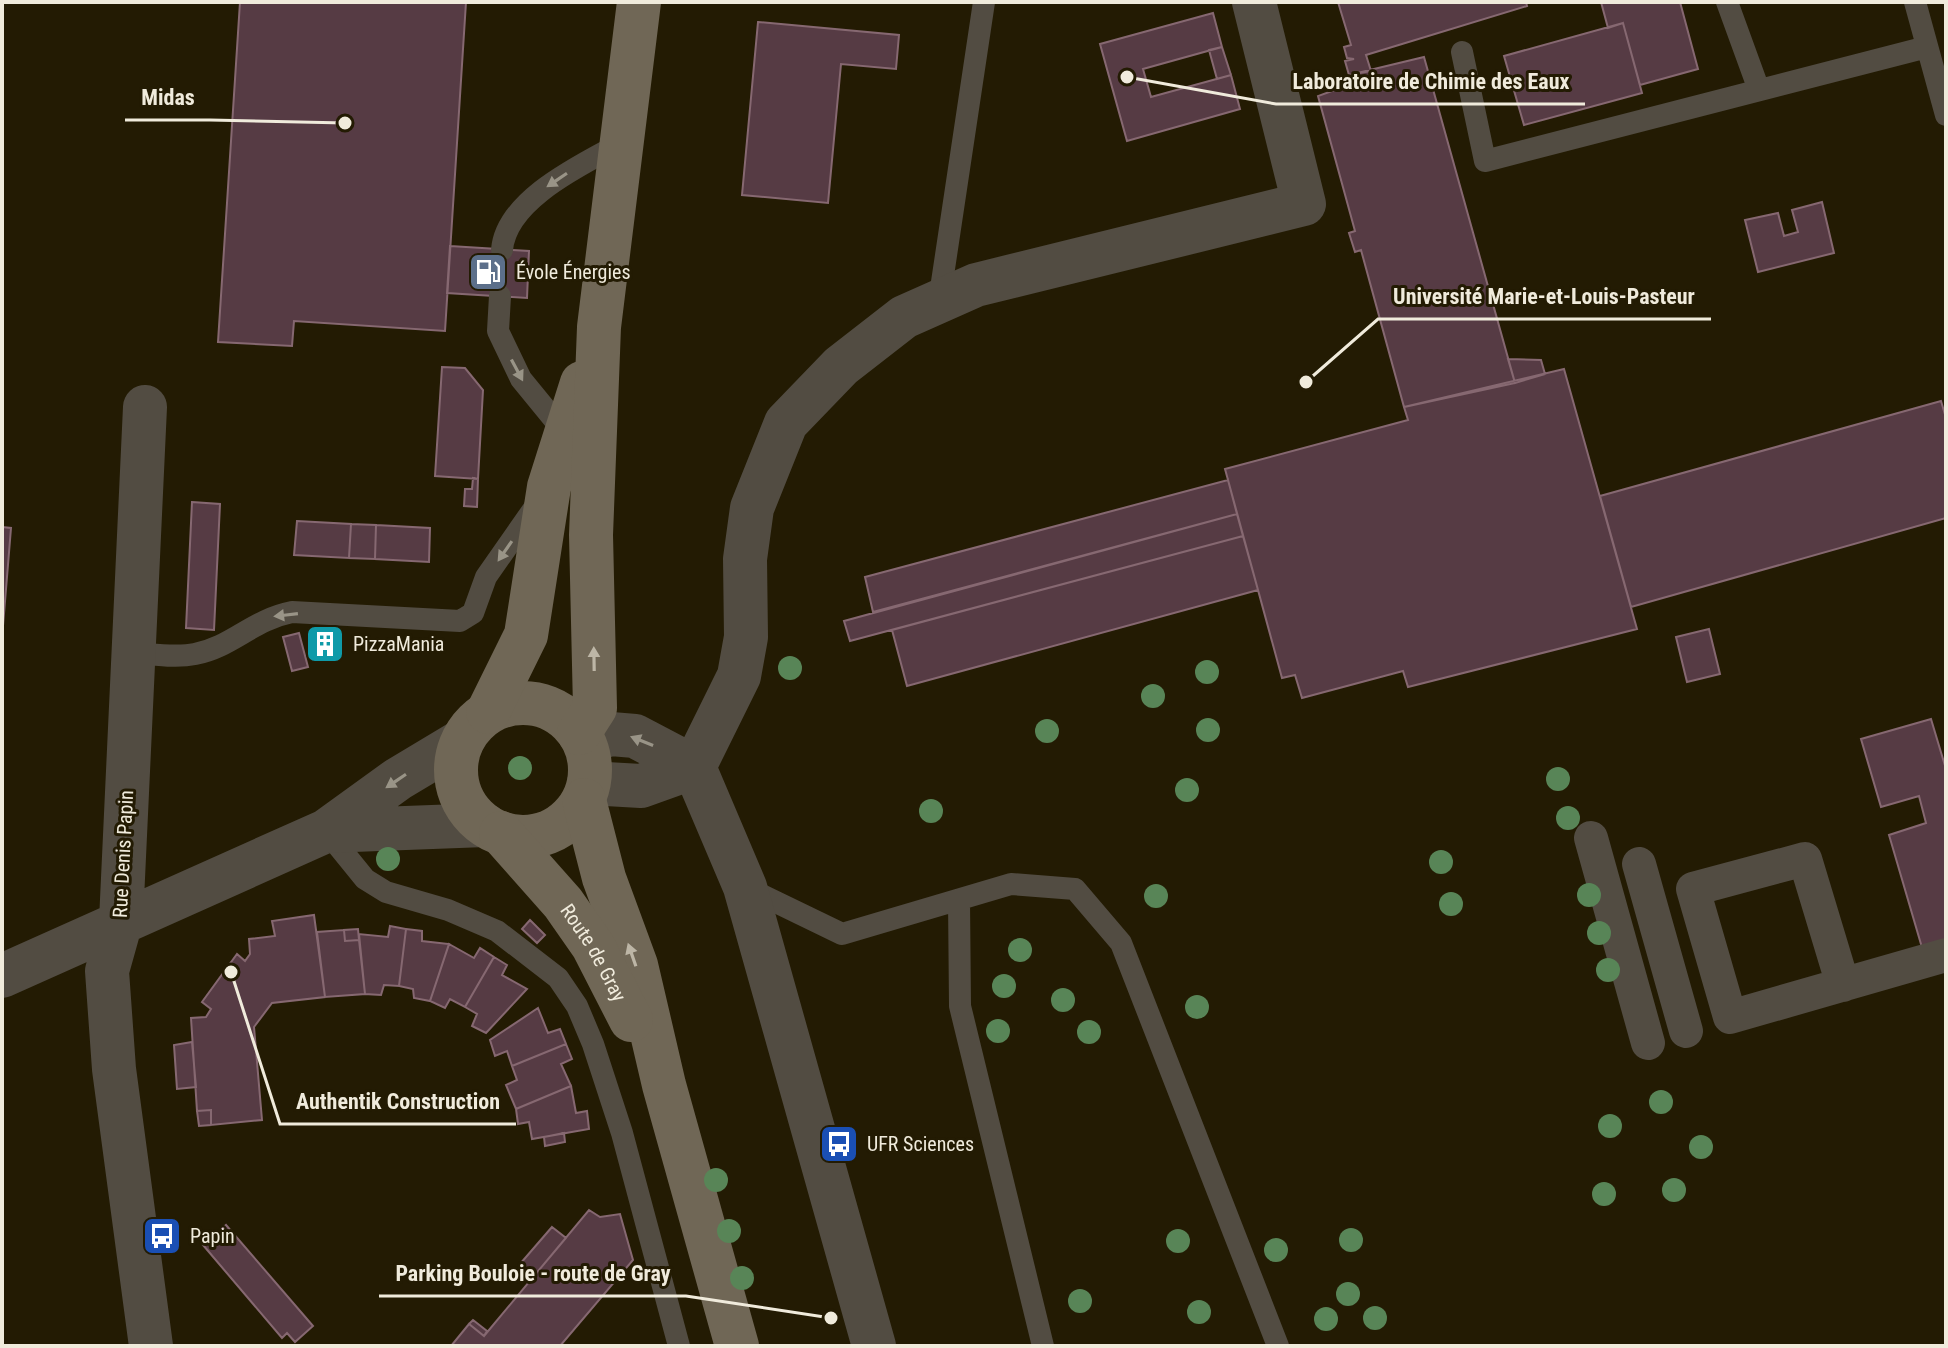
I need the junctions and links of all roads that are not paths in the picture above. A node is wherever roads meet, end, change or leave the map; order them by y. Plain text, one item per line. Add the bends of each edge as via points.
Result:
1 (625, 2) edge
2 (639, 2) edge
3 (984, 2) edge
4 (1254, 2) edge
5 (1727, 2) edge
6 (1915, 2) edge
7 (1927, 47) junction
8 (1462, 52) dead end
9 (633, 53) junction
10 (1759, 90) junction
11 (1946, 115) edge
12 (624, 142) junction
13 (502, 250) dead end
14 (500, 296) dead end
15 (939, 302) junction
16 (599, 327) junction
17 (145, 407) dead end
18 (566, 434) junction
19 (549, 487) junction
20 (132, 653) junction
21 (475, 726) junction
22 (584, 764) junction
23 (694, 767) junction
24 (493, 829) junction
25 (326, 831) junction
26 (1591, 838) dead end
27 (1639, 864) dead end
28 (745, 887) junction
29 (959, 900) junction
30 (121, 921) junction
31 (1946, 955) edge
32 (2, 976) edge
33 (1843, 985) junction
34 (1686, 1031) dead end
35 (1648, 1043) dead end
36 (664, 1085) junction
37 (151, 1346) edge
38 (679, 1346) edge
39 (737, 1346) edge
40 (874, 1346) edge
41 (1043, 1346) edge
42 (1278, 1346) edge

1 - 9 main road
2 - 9 main road
3 - 15 lane
4 - 15 street via 1304,204 976,285
5 - 10 lane
6 - 7 lane
7 - 10 lane
7 - 11 lane
8 - 10 lane via 1485,161
9 - 12 main road
12 -> 13 lane via 550,182 504,232
12 - 16 main road
14 -> 18 lane via 498,331 521,379
15 - 23 street via 904,317 841,366 786,423 752,508 739,676
16 - 18 main road
22 -> 16 main road via 595,708 591,535
17 - 20 street, Rue Denis Papin
18 - 19 main road
19 -> 20 lane via 486,577 473,613 460,621 292,612 265,618 222,645 193,655
19 - 21 main road via 526,635
20 - 30 street, Rue Denis Papin
21 - 22 main road via 520,702 543,705 564,716
21 - 24 main road via 457,763 458,787 468,808
21 -> 25 street
22 - 23 street via 641,786
22 - 24 main road via 569,820 524,837
36 -> 22 main road, Route de Gray via 636,965 604,878
23 - 28 street
24 - 25 street
24 - 36 main road, Route de Gray via 563,903 593,946
25 - 30 street
25 - 38 lane via 365,879 386,892 497,931 558,978 593,1044
26 - 35 street
27 - 34 street
28 - 29 lane via 842,934
28 - 40 street
29 - 41 lane via 960,1006
29 - 42 lane via 1011,884 1075,889 1121,943
30 - 32 street
30 - 37 street, Rue Denis Papin via 107,971 115,1084
31 - 33 street
33 - 33 street via 1805,859 1693,889 1730,1017
36 - 39 main road, Route de Gray

